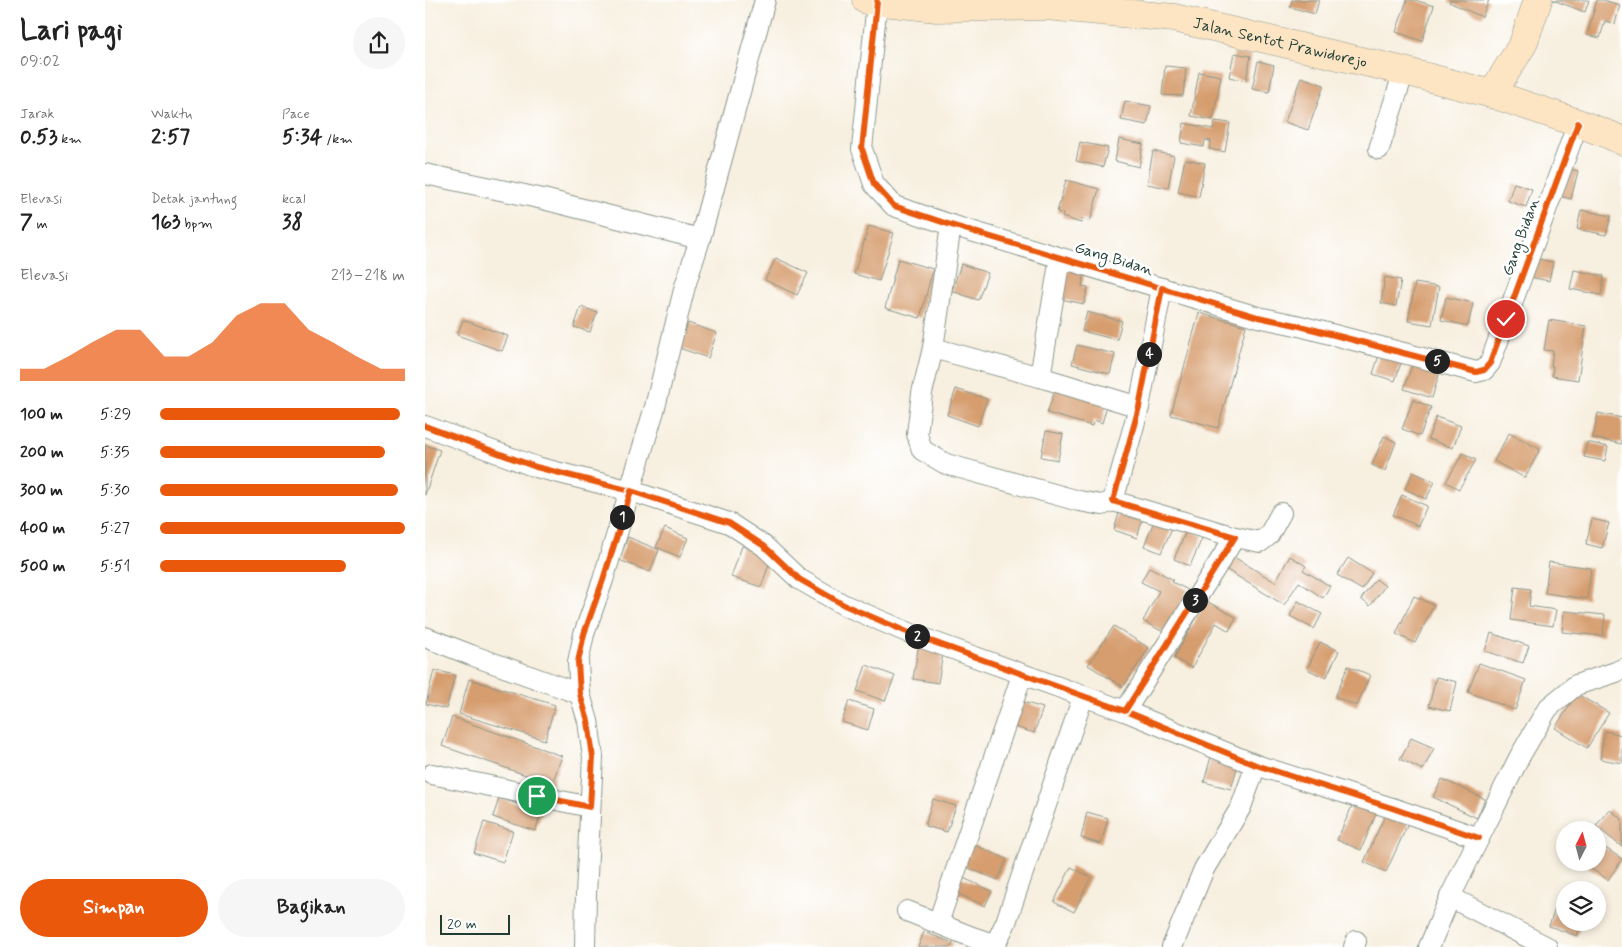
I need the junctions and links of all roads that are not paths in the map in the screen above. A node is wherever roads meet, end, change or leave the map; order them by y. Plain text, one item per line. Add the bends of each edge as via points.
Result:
1 (765, 0) edge
2 (1538, 0) edge
3 (871, 1) edge
4 (1047, 3) edge
5 (938, 4) edge
6 (1127, 7) edge
7 (1404, 71) junction
8 (1492, 94) junction
9 (1578, 123) junction
10 (1622, 141) edge
11 (1379, 149) dead end
12 (425, 174) edge
13 (951, 225) junction
14 (700, 239) junction
15 (1060, 258) junction
16 (1162, 288) junction
17 (933, 348) junction
18 (1040, 377) junction
19 (1139, 407) junction
20 (425, 426) edge
21 (631, 491) junction
22 (1113, 501) junction
23 (1281, 514) dead end
24 (1235, 537) junction
25 (425, 637) edge
26 (1622, 669) edge
27 (1022, 674) junction
28 (580, 694) junction
29 (1083, 697) junction
30 (1125, 711) junction
31 (1256, 765) junction
32 (431, 774) dead end
33 (590, 807) junction
34 (1479, 838) junction
35 (1450, 897) junction
36 (907, 911) dead end
37 (938, 923) junction
38 (585, 947) edge
39 (1172, 947) edge
40 (1429, 947) edge
41 (1547, 947) edge

1 - 14 street
2 - 8 main road via 1523,44
3 - 5 main road, Jalan Sentot Prawidorejo
3 - 13 street, Gang Bidan via 862,149 874,184 894,206
4 - 5 main road, Jalan Sentot Prawidorejo
4 - 6 main road, Jalan Sentot Prawidorejo
6 - 7 main road, Jalan Sentot Prawidorejo
7 - 8 main road, Jalan Sentot Prawidorejo
7 - 11 street
8 - 9 main road, Jalan Sentot Prawidorejo
9 - 10 main road, Jalan Sentot Prawidorejo
9 - 16 street, Gang Bidan via 1490,363 1484,370 1476,372 1258,317
12 - 14 street via 543,199
13 - 15 street, Gang Bidan
13 - 17 street
14 - 21 street
15 - 16 street, Gang Bidan
15 - 18 street
16 - 19 street
17 - 18 street
17 - 22 street via 922,392 917,434 922,450 946,464 1079,501 1102,505
18 - 19 street
19 - 22 street
20 - 21 street via 536,467
21 - 27 street via 729,523 764,546 799,579 844,605 914,635
21 - 28 street via 584,634 578,662
22 - 24 street
23 - 24 street via 1261,542
24 - 30 street
25 - 28 street
26 - 34 street via 1576,685 1548,708
27 - 29 street
27 - 37 street
28 - 33 street via 593,757
29 - 30 street
29 - 37 street via 996,943
30 - 31 street
31 - 34 street
31 - 39 street via 1241,807 1204,869
32 - 33 street
33 - 38 street
34 - 35 street
35 - 40 street
35 - 41 street
36 - 37 street

